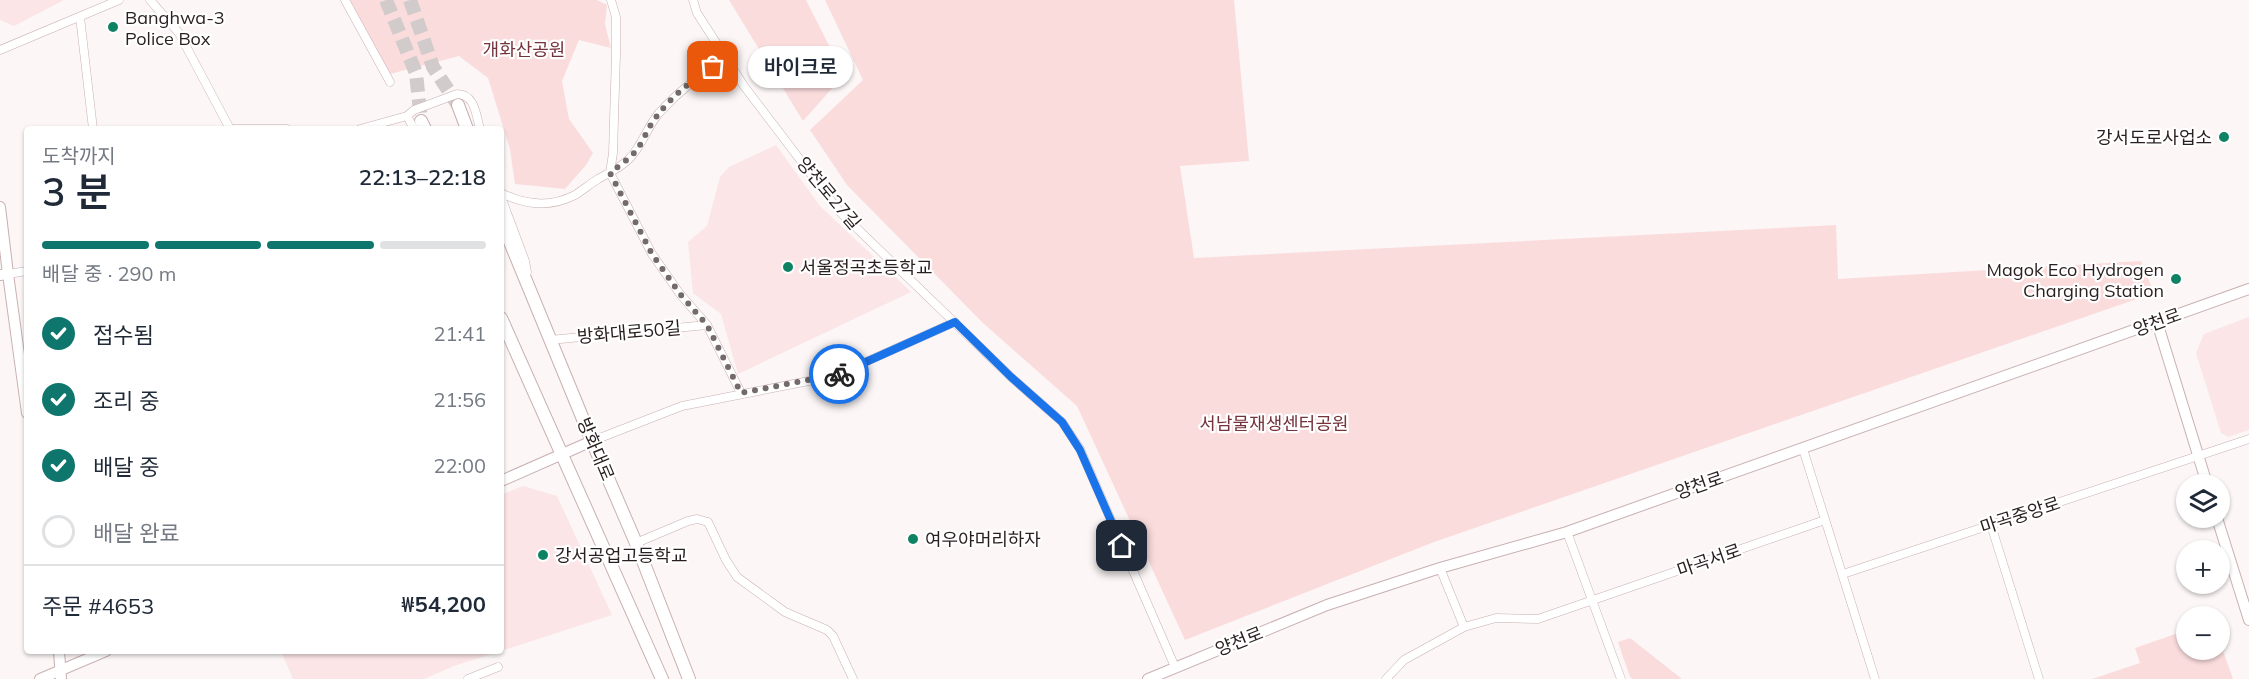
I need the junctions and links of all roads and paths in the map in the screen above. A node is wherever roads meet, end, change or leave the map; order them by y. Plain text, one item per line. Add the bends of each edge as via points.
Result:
1 (119, 0) edge
2 (150, 0) edge
3 (345, 0) edge
4 (611, 0) edge
5 (693, 0) edge
6 (80, 17) junction
7 (0, 50) edge
8 (726, 58) junction
9 (390, 82) dead end
10 (458, 105) tunnel mouth
11 (407, 116) junction
12 (93, 126) edge
13 (228, 126) edge
14 (371, 126) edge
15 (420, 126) edge
16 (466, 126) edge
17 (479, 126) edge
18 (610, 173) junction
19 (504, 196) edge
20 (504, 203) edge
21 (0, 207) edge
22 (504, 228) edge
23 (24, 272) edge
24 (4, 275) edge
25 (2249, 289) edge
26 (531, 292) junction
27 (955, 322) junction
28 (2157, 322) junction
29 (707, 325) junction
30 (504, 328) edge
31 (550, 340) junction
32 (741, 393) junction
33 (24, 395) edge
34 (2249, 439) edge
35 (592, 441) junction
36 (1803, 449) junction
37 (562, 455) junction
38 (2198, 456) junction
39 (2204, 474) edge
40 (504, 481) edge
41 (1825, 520) junction
42 (1991, 525) junction
43 (2220, 528) edge
44 (1567, 532) junction
45 (636, 543) junction
46 (1440, 568) junction
47 (1843, 574) junction
48 (1593, 600) junction
49 (2249, 620) edge
50 (1464, 627) junction
51 (59, 654) edge
52 (100, 654) edge
53 (498, 667) dead end
54 (1175, 667) junction
55 (61, 675) edge
56 (40, 679) edge
57 (468, 679) edge
58 (662, 679) edge
59 (689, 679) edge
60 (853, 679) edge
61 (1148, 679) edge
62 (1386, 679) edge
63 (1621, 679) edge
64 (1875, 679) edge
65 (2039, 679) edge

1 - 6 street
2 - 13 street via 179,33
3 - 9 street
4 - 18 street via 616,16 616,54
5 - 8 street, 양천로27길
6 - 7 street
6 - 12 street
8 - 18 street via 672,99 656,116 638,148
8 - 27 street, 양천로27길 via 839,211
10 - 16 main road
11 - 14 street
11 - 15 street
11 - 17 street via 414,110 465,94 471,99
18 - 19 street via 573,196 541,205
18 - 29 street, 방화대로50길 via 652,254
20 - 26 street via 525,261
21 - 24 main road
22 - 26 main road, 방화대로
23 - 24 street
24 - 33 main road
25 - 28 main road, 양천로
26 - 31 main road, 방화대로
27 - 32 street via 834,376
27 - 54 street, 양천로27길 via 1068,431 1080,450
28 - 36 main road, 양천로
28 - 38 main road
29 - 31 street, 방화대로50길
29 - 32 street, 방화대로50길
30 - 37 main road, 방화대로
31 - 35 main road, 방화대로
32 - 35 street via 682,406
34 - 38 street, 마곡중앙로
35 - 37 main road
35 - 45 main road, 방화대로
36 - 41 street
36 - 44 main road, 양천로
37 - 40 main road
37 - 58 main road, 방화대로
38 - 39 main road
38 - 42 street, 마곡중앙로
41 - 47 street
41 - 48 street, 마곡서로
42 - 47 street, 마곡중앙로
42 - 65 street
43 - 49 main road
44 - 46 main road, 양천로
44 - 48 street
45 - 59 main road, 방화대로
45 - 60 street via 688,521 708,522 737,577 785,612 827,630
46 - 50 street
46 - 54 main road, 양천로 via 1328,605
47 - 64 street
48 - 50 street, 마곡서로 via 1538,620 1496,618
48 - 63 street
50 - 62 street, 마곡서로 via 1404,660
51 - 55 main road
52 - 55 main road
53 - 57 street
54 - 61 main road, 양천로
55 - 56 main road

